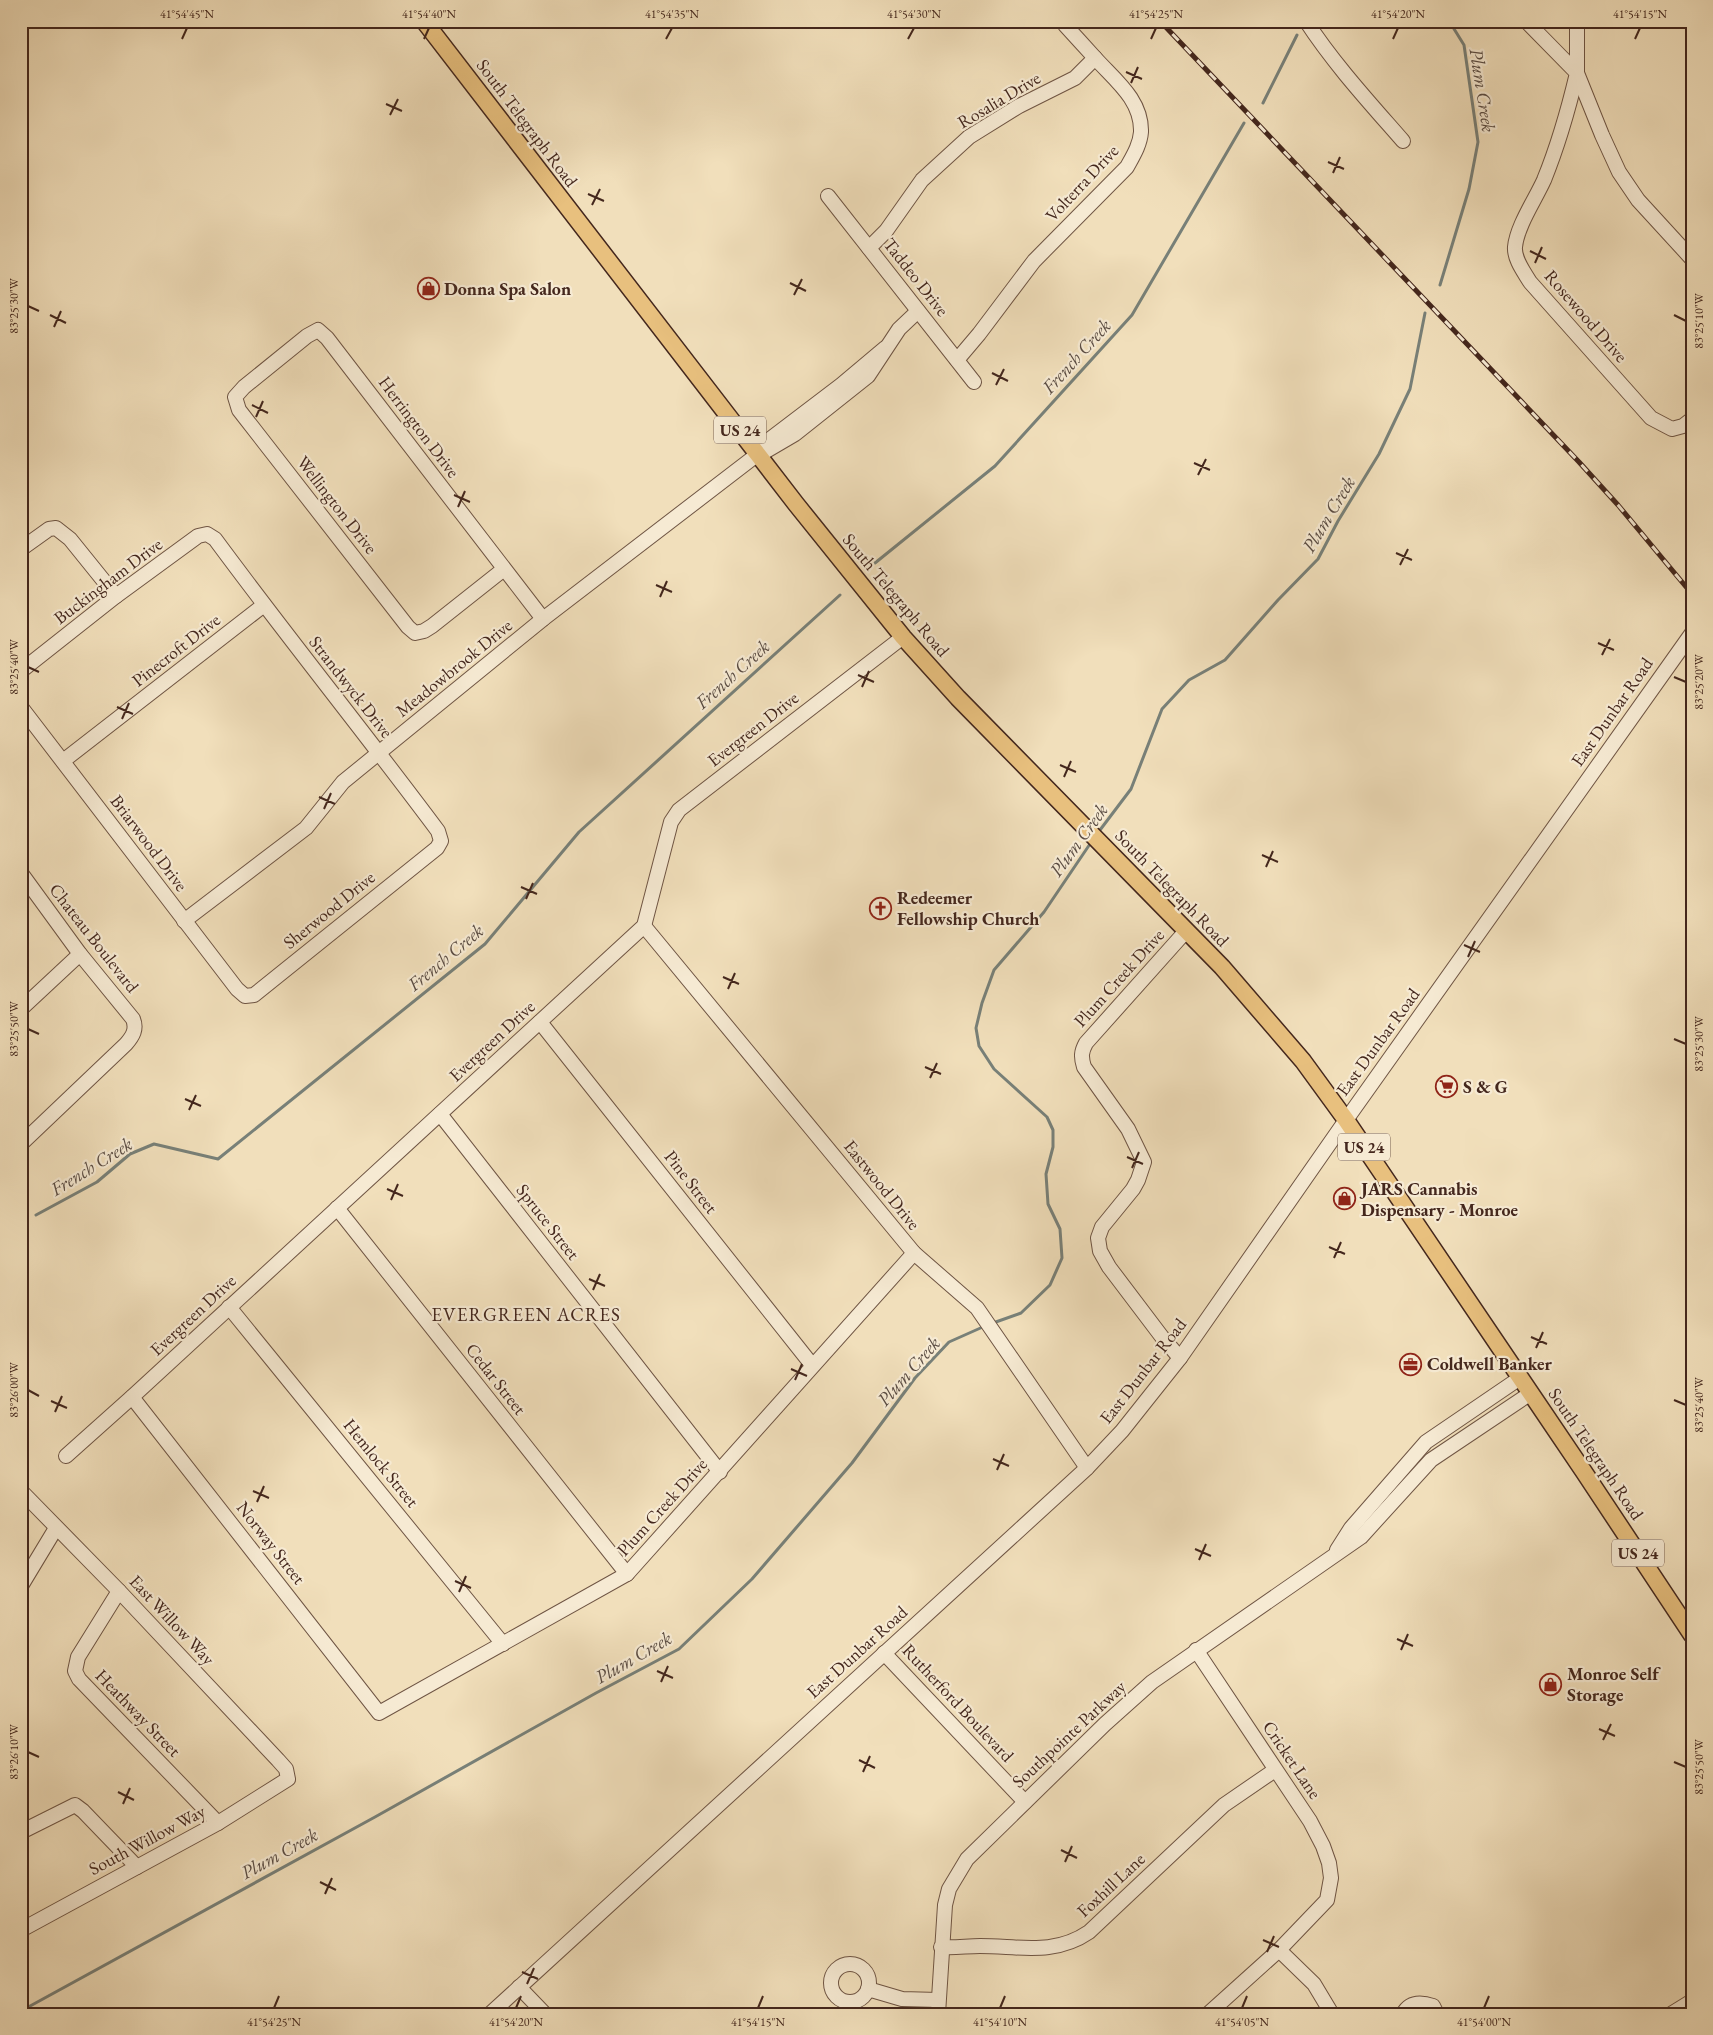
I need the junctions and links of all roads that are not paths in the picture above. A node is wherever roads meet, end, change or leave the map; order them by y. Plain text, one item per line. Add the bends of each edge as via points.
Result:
1 (424, 21) edge
2 (1306, 21) edge
3 (1526, 21) edge
4 (1577, 21) edge
5 (1065, 25) dead end
6 (1094, 58) junction
7 (1577, 73) junction
8 (1403, 141) dead end
9 (828, 196) dead end
10 (869, 248) junction
11 (1692, 258) edge
12 (918, 311) junction
13 (957, 360) junction
14 (974, 382) dead end
15 (235, 397) joint
16 (1692, 419) edge
17 (758, 454) junction
18 (219, 544) joint
19 (21, 549) edge
20 (504, 569) junction
21 (116, 596) junction
22 (264, 605) junction
23 (543, 619) junction
24 (1692, 633) edge
25 (903, 637) junction
26 (21, 671) edge
27 (21, 707) edge
28 (380, 753) junction
29 (63, 761) junction
30 (431, 853) joint
31 (22, 876) edge
32 (184, 921) junction
33 (644, 926) junction
34 (1186, 931) junction
35 (80, 954) junction
36 (250, 995) joint
37 (21, 1009) edge
38 (540, 1022) junction
39 (440, 1114) junction
40 (1346, 1120) junction
41 (21, 1144) edge
42 (337, 1208) junction
43 (914, 1253) junction
44 (229, 1307) junction
45 (1180, 1358) junction
46 (812, 1366) junction
47 (1520, 1378) junction
48 (1531, 1394) junction
49 (132, 1397) junction
50 (66, 1456) dead end
51 (1087, 1468) junction
52 (720, 1472) junction
53 (21, 1491) edge
54 (56, 1528) junction
55 (1336, 1553) junction
56 (627, 1574) junction
57 (21, 1586) edge
58 (119, 1591) junction
59 (1692, 1635) edge
60 (503, 1644) junction
61 (1196, 1650) junction
62 (884, 1653) junction
63 (379, 1713) joint
64 (1275, 1770) junction
65 (288, 1779) joint
66 (1025, 1802) junction
67 (218, 1823) junction
68 (21, 1832) edge
69 (137, 1866) junction
70 (21, 1930) edge
71 (942, 1947) junction
72 (1279, 1950) junction
73 (519, 1987) junction
74 (868, 1989) dead end
75 (1692, 2001) edge
76 (938, 2007) edge
77 (490, 2014) edge
78 (545, 2014) edge
79 (1208, 2014) edge
80 (1332, 2014) edge
81 (1403, 2014) edge
82 (1437, 2014) edge
83 (1671, 2014) edge

1 - 17 main road, South Telegraph Road / US 24
2 - 8 street via 1357,89
3 - 7 street
4 - 7 street
5 - 6 street, Volterra Drive
6 - 10 street, Rosalia Drive via 1075,78 1019,106 969,137 922,180 886,231
6 - 13 street, Volterra Drive via 1133,101 1140,117 1138,149 1127,167 1034,261
7 - 11 street via 1619,172 1638,200
7 - 16 street, Rosewood Drive via 1564,129 1520,231 1515,248 1519,264 1530,282 1651,418 1672,430
9 - 10 street, Taddeo Drive
10 - 12 street, Taddeo Drive
12 - 13 street, Taddeo Drive
12 - 17 street, Meadowbrook Drive via 899,329 868,376 796,434
13 - 14 street, Taddeo Drive
15 - 20 street, Wellington Drive via 239,410 415,634 432,626
15 - 20 street, Herrington Drive via 318,330
17 - 23 street, Meadowbrook Drive
17 - 25 main road, South Telegraph Road / US 24
18 - 21 street, Buckingham Drive via 207,534 198,536
18 - 22 street, Strandwyck Drive
19 - 21 street via 48,529 56,528 70,539
20 - 23 street, Herrington Drive
21 - 26 street, Buckingham Drive
22 - 28 street, Strandwyck Drive
22 - 29 street, Pinecroft Drive
23 - 28 street, Meadowbrook Drive
24 - 40 street, East Dunbar Road
25 - 33 street, Evergreen Drive via 678,810 671,822
25 - 34 main road, South Telegraph Road / US 24 via 958,698
27 - 29 street, Briarwood Drive
28 - 30 street, Strandwyck Drive via 438,831 442,841
28 - 32 street, Meadowbrook Drive via 343,782 306,828
29 - 32 street, Briarwood Drive
30 - 36 street, Sherwood Drive
31 - 35 street, Chateau Boulevard
32 - 36 street, Briarwood Drive via 237,989 245,996
33 - 38 street, Evergreen Drive
33 - 43 street, Eastwood Drive
34 - 40 main road, South Telegraph Road / US 24 via 1303,1061
34 - 45 street, Plum Creek Drive via 1082,1050 1084,1066 1128,1130 1144,1162 1133,1189 1102,1227 1098,1238 1100,1251
35 - 37 street
35 - 41 street, Chateau Boulevard via 133,1019 132,1037
38 - 39 street, Evergreen Drive
38 - 46 street, Pine Street
39 - 42 street, Evergreen Drive
39 - 52 street, Spruce Street
40 - 45 street, East Dunbar Road
40 - 47 main road, South Telegraph Road / US 24
42 - 44 street, Evergreen Drive
42 - 56 street, Cedar Street
43 - 46 street, Plum Creek Drive
43 - 51 street, Eastwood Drive via 986,1318
44 - 49 street, Evergreen Drive
44 - 60 street, Hemlock Street
45 - 51 street, East Dunbar Road via 1122,1431
46 - 52 street, Plum Creek Drive
47 - 48 main road, South Telegraph Road / US 24
47 - 55 street, Southpointe Parkway via 1426,1442 1351,1528
48 - 55 street, Southpointe Parkway via 1431,1460 1361,1537
48 - 59 main road, South Telegraph Road / US 24
49 - 50 street, Evergreen Drive
49 - 63 street, Norway Street
51 - 62 street, East Dunbar Road
52 - 56 street, Plum Creek Drive
53 - 54 street, East Willow Way
54 - 57 street
54 - 58 street, East Willow Way
55 - 61 street, Southpointe Parkway
56 - 60 street, Plum Creek Drive
58 - 65 street, East Willow Way via 278,1760 286,1769
58 - 67 street, Heathway Street via 78,1657 75,1670 79,1679
60 - 63 street, Plum Creek Drive
61 - 64 street, Cricket Lane
61 - 66 street, Southpointe Parkway via 1152,1682
62 - 66 street, Rutherford Boulevard
62 - 73 street, East Dunbar Road
64 - 71 street, Foxhill Lane via 1224,1805 1080,1938 1045,1948
64 - 72 street, Cricket Lane via 1323,1846 1331,1878 1327,1900
65 - 67 street, South Willow Way
66 - 71 street, Southpointe Parkway via 957,1873 945,1905
67 - 69 street, South Willow Way
68 - 69 street via 75,1806
69 - 70 street, South Willow Way
71 - 76 street, Southpointe Parkway
72 - 79 street
72 - 80 street via 1314,1984
73 - 77 street, East Dunbar Road
73 - 78 street
74 - 76 street
75 - 83 street
81 - 82 street via 1409,2006 1422,2002 1433,2006

